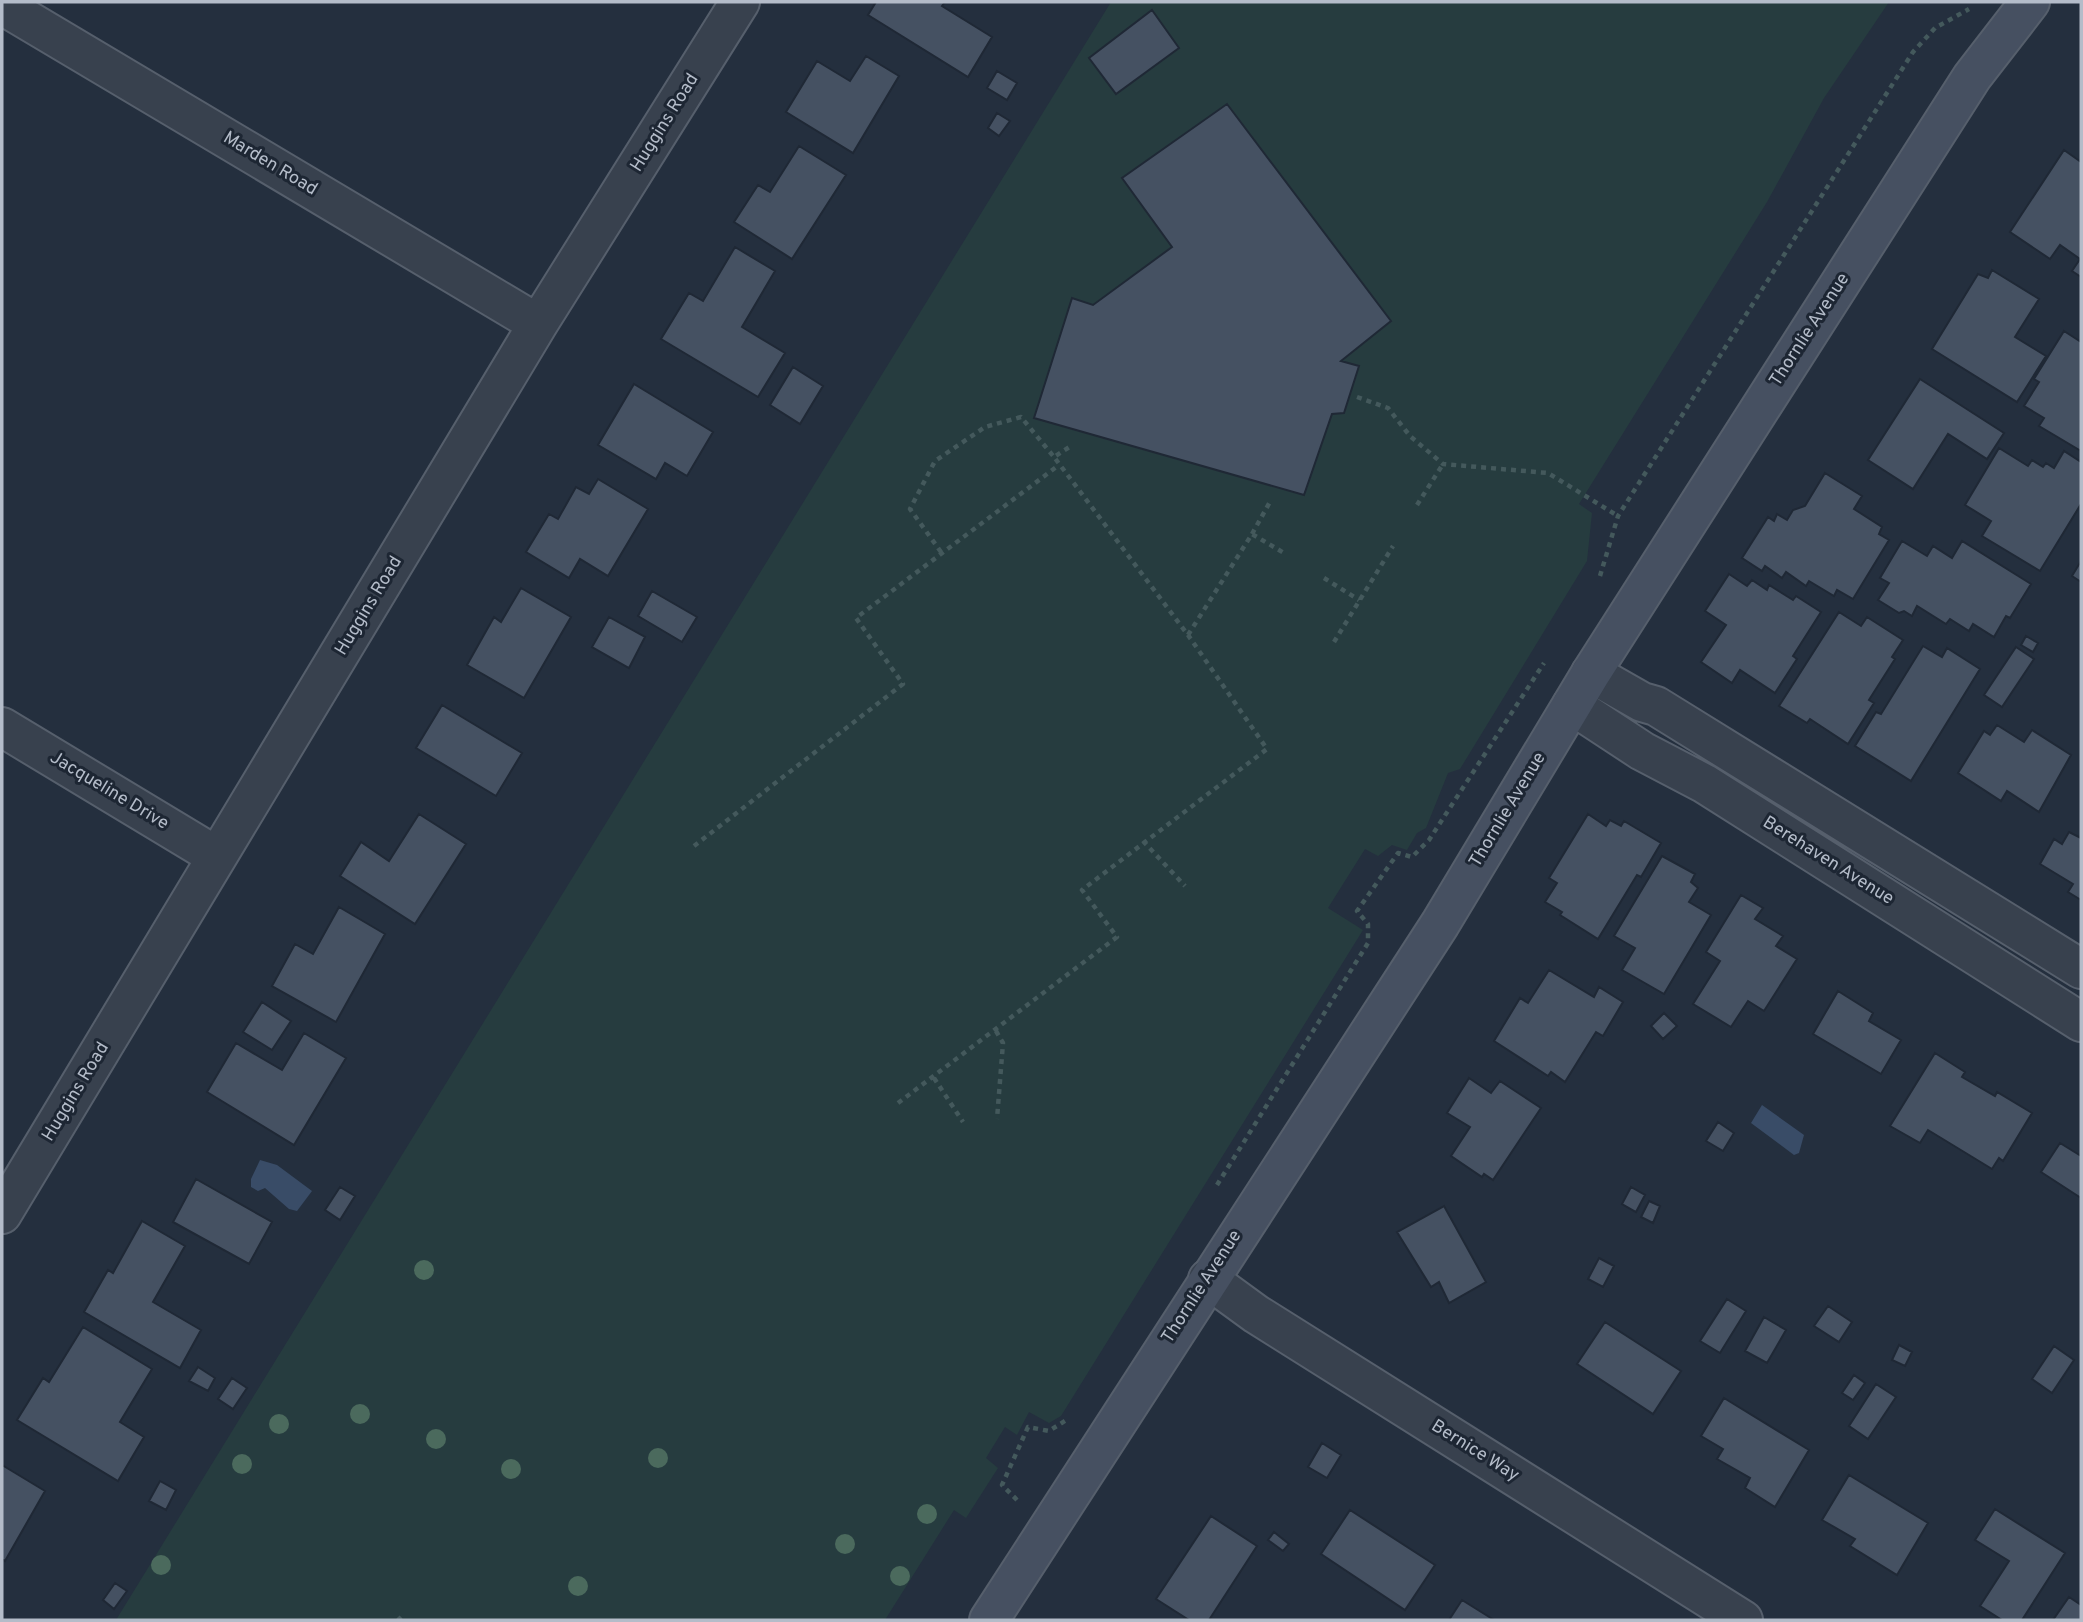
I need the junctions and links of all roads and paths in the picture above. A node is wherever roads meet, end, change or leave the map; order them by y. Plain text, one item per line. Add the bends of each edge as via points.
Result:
1 (740, 2) edge
2 (1976, 2) edge
3 (2031, 2) edge
4 (2, 5) edge
5 (538, 324) junction
6 (1357, 397) dead end
7 (1071, 446) dead end
8 (1054, 457) junction
9 (1059, 464) junction
10 (1443, 464) junction
11 (1271, 500) dead end
12 (1417, 505) dead end
13 (1618, 516) junction
14 (1252, 534) junction
15 (1393, 546) dead end
16 (941, 552) junction
17 (1284, 554) dead end
18 (1324, 578) dead end
19 (1598, 578) dead end
20 (1359, 600) junction
21 (1188, 635) junction
22 (1334, 642) dead end
23 (1551, 652) dead end
24 (1582, 689) junction
25 (2, 727) edge
26 (1143, 841) junction
27 (694, 846) dead end
28 (216, 856) junction
29 (1185, 886) dead end
30 (2081, 970) edge
31 (2081, 1022) edge
32 (996, 1031) junction
33 (934, 1078) junction
34 (898, 1104) dead end
35 (997, 1119) dead end
36 (963, 1122) dead end
37 (1213, 1192) dead end
38 (2, 1214) edge
39 (1208, 1279) junction
40 (1072, 1417) dead end
41 (1014, 1510) dead end
42 (989, 1620) edge
43 (1743, 1620) edge

1 - 5 street, Huggins Road
2 - 13 path via 1935,28 1913,52
3 - 24 main road, Thornlie Avenue via 1972,77
4 - 5 street, Marden Road
5 - 28 street, Huggins Road
6 - 10 path via 1388,408 1410,436
7 - 8 path
8 - 9 path
8 - 16 path via 1021,417 985,427 935,461 910,509
9 - 16 path
9 - 21 path
10 - 12 path
10 - 13 path via 1548,473
11 - 14 path
13 - 19 path
14 - 17 path
14 - 21 path
15 - 20 path
16 - 27 path via 856,618 903,684
18 - 20 path
20 - 22 path
21 - 26 path via 1267,749
23 - 37 path via 1429,840 1412,857 1398,853 1357,911 1368,924 1368,943
24 - 30 street via 1656,706
24 - 31 street, Berehaven Avenue via 1642,751 1705,784
24 - 39 main road, Thornlie Avenue via 1440,924
25 - 28 street, Jacqueline Drive
26 - 29 path
26 - 32 path via 1082,890 1117,937
28 - 38 street, Huggins Road
32 - 33 path
32 - 35 path via 1003,1043
33 - 34 path
33 - 36 path
39 - 42 main road, Thornlie Avenue
39 - 43 street, Bernice Way via 1256,1314
40 - 41 path via 1049,1431 1028,1427 1002,1485 1017,1500

